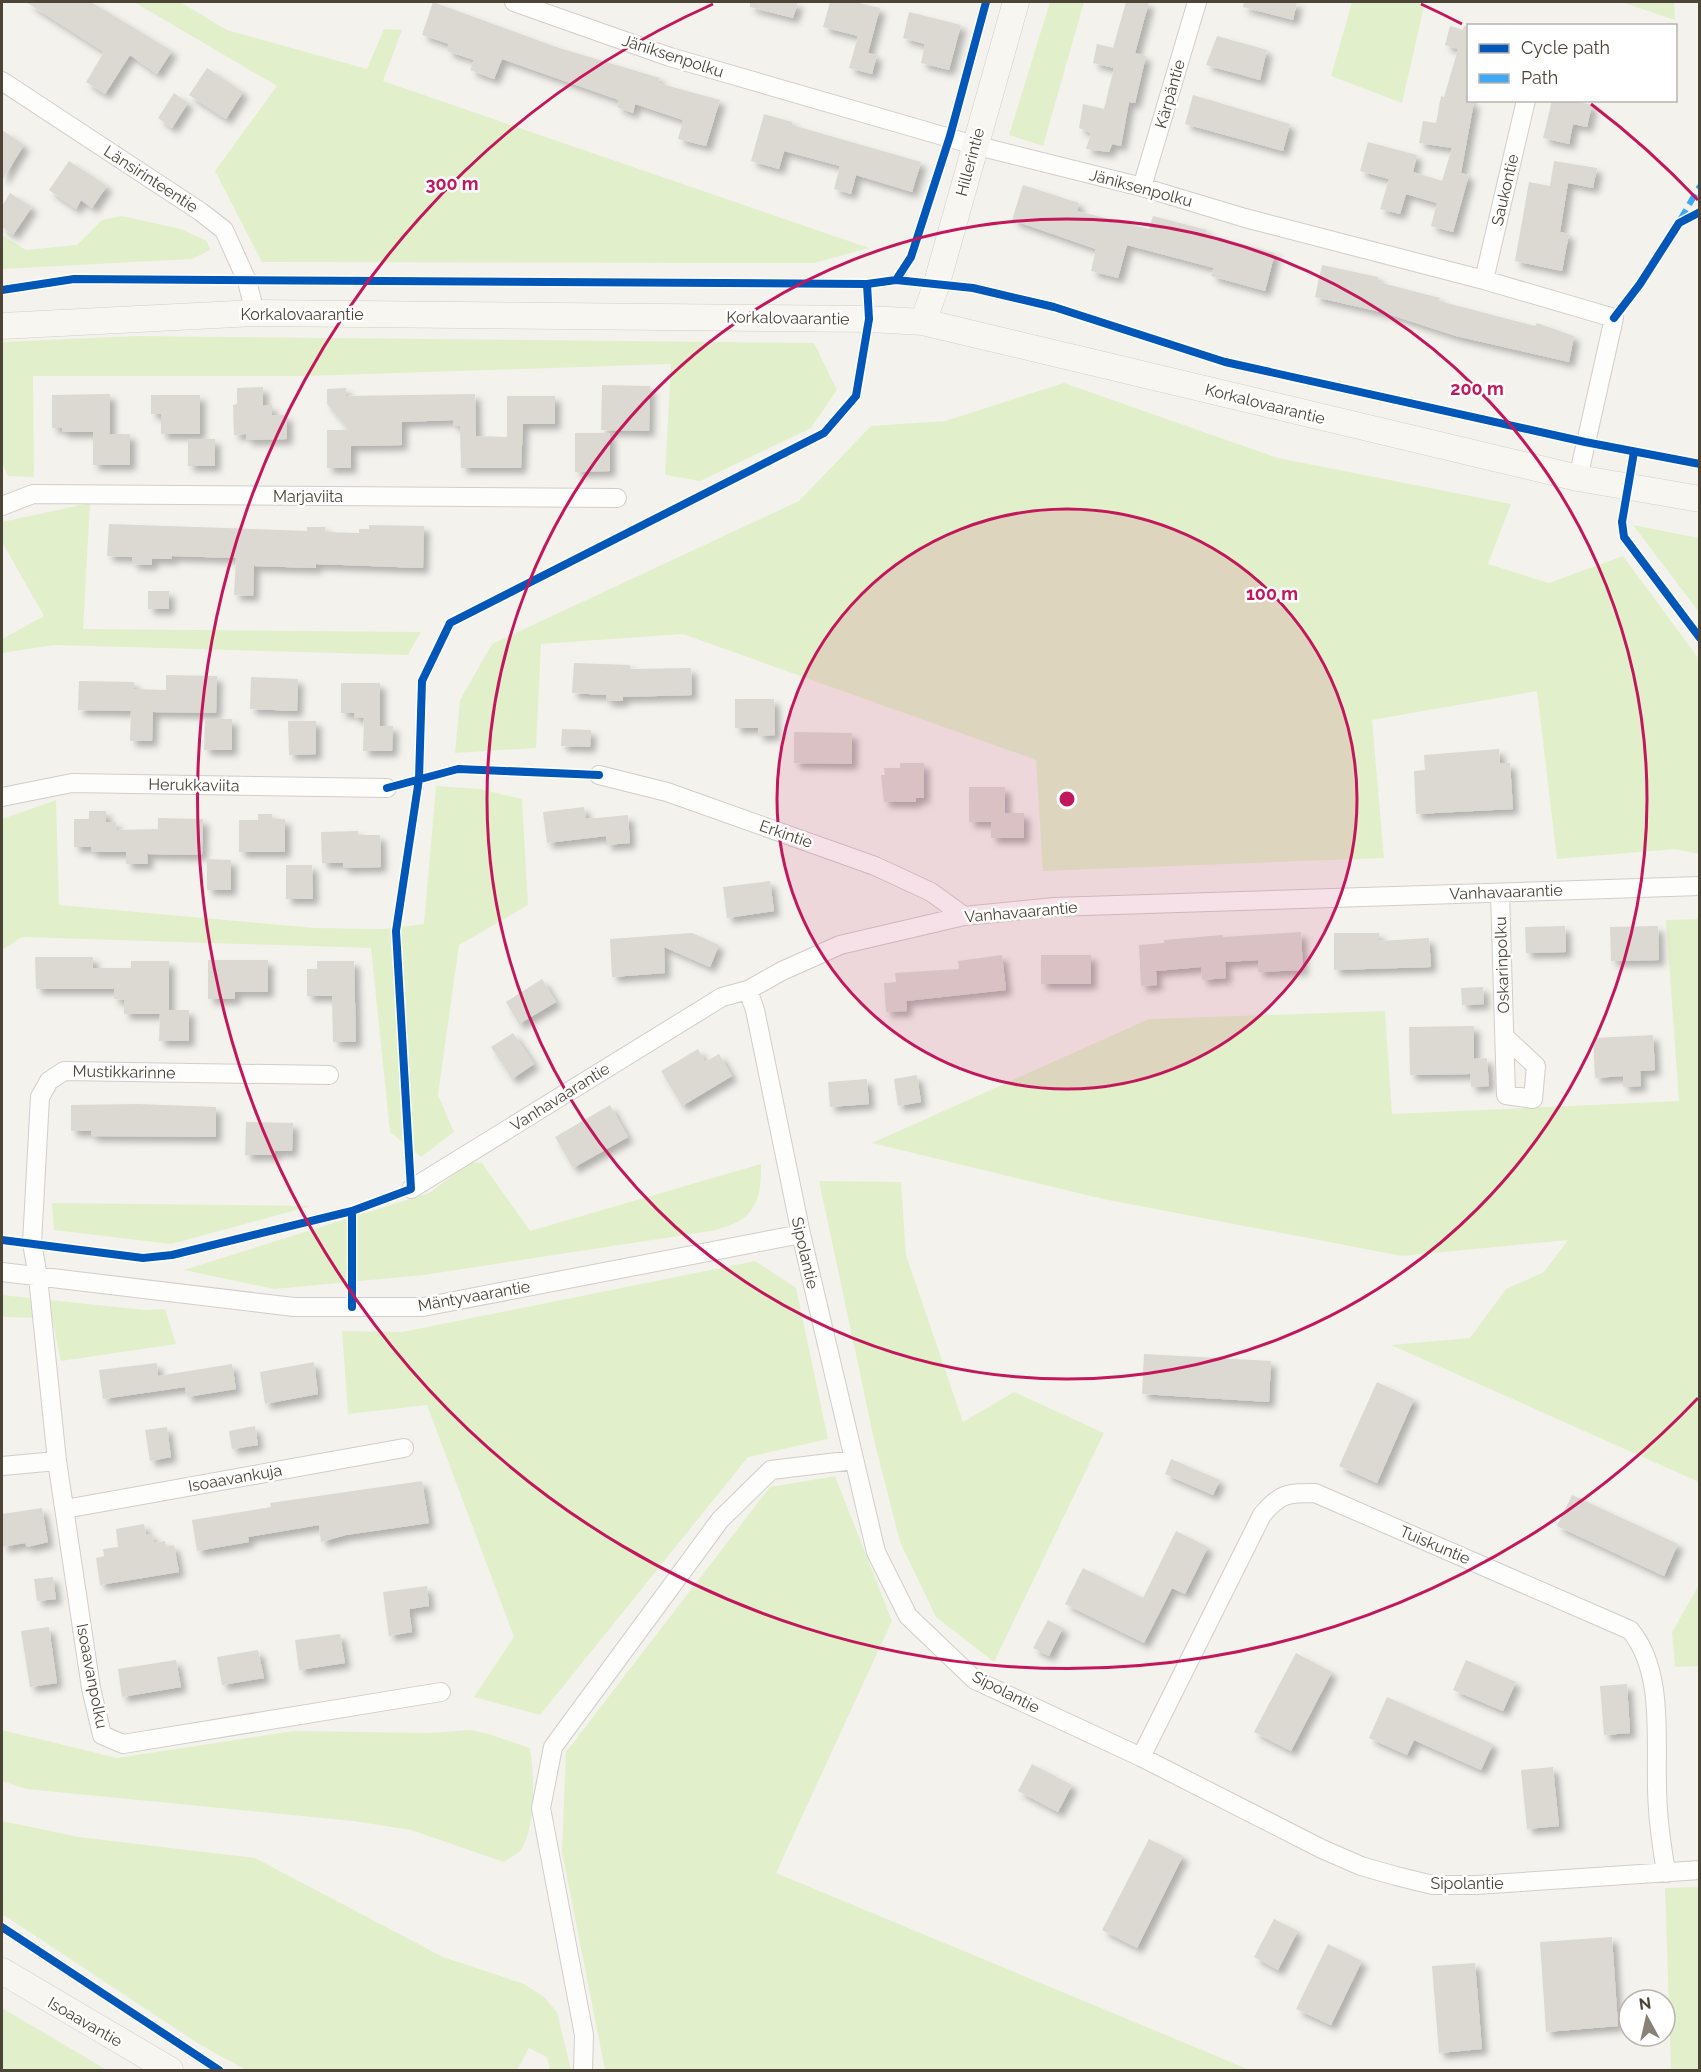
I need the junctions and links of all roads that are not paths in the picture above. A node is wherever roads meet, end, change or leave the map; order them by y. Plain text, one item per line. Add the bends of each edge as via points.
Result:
1 (514, 2) edge
2 (1016, 2) edge
3 (1197, 2) edge
4 (2, 81) edge
5 (1526, 102) edge
6 (974, 145) junction
7 (1143, 187) junction
8 (1484, 280) junction
9 (255, 313) junction
10 (923, 322) junction
11 (2, 326) edge
12 (1578, 478) junction
13 (617, 498) dead end
14 (1700, 499) edge
15 (2, 506) edge
16 (599, 775) dead end
17 (387, 788) dead end
18 (2, 797) edge
19 (1700, 886) edge
20 (1500, 893) junction
21 (964, 916) junction
22 (748, 990) junction
23 (1505, 1037) dead end
24 (329, 1075) dead end
25 (411, 1189) dead end
26 (801, 1234) junction
27 (2, 1272) edge
28 (39, 1276) junction
29 (404, 1448) dead end
30 (855, 1460) junction
31 (57, 1461) junction
32 (2, 1466) edge
33 (65, 1509) junction
34 (441, 1692) dead end
35 (1141, 1757) junction
36 (1700, 1870) edge
37 (1666, 1873) junction
38 (2, 1971) edge
39 (170, 2070) edge
40 (583, 2070) edge

1 - 6 street, Jäniksenpolku via 670,57
2 - 6 street, Hillerintie
3 - 7 street, Kärpäntie
4 - 9 street, Länsirinteentie via 224,230 247,281
5 - 8 street, Saukontie
6 - 7 street, Jäniksenpolku
6 - 10 street, Hillerintie
7 - 8 street, Jäniksenpolku via 1245,218
8 - 12 street, Jäniksenpolku via 1614,318
9 - 10 street, Korkalovaarantie
9 - 11 street, Korkalovaarantie
10 - 12 street, Korkalovaarantie
12 - 14 street, Korkalovaarantie
13 - 15 street, Marjaviita via 33,494
16 - 21 street, Erkintie via 667,792 865,862 931,892
17 - 18 street, Herukkaviita via 72,783
19 - 20 street, Vanhavaarantie
20 - 21 street, Vanhavaarantie via 1054,907
20 - 23 street, Oskarinpolku
21 - 22 street, Vanhavaarantie via 840,945
22 - 25 street, Vanhavaarantie via 722,997
22 - 26 street, Sipolantie
24 - 28 street, Mustikkarinne via 64,1071 49,1081 40,1097 37,1117 32,1243
26 - 28 street, Mäntyvaarantie via 423,1307 294,1307
26 - 30 street, Sipolantie
27 - 28 street, Mäntyvaarantie
28 - 31 street, Isoaavanpolku
29 - 33 street, Isoaavankuja
30 - 35 street, Sipolantie via 876,1551 908,1616 975,1680
30 - 40 street via 771,1470 720,1520 553,1747 541,1808 584,2035
31 - 32 street
31 - 33 street, Isoaavanpolku
33 - 34 street, Isoaavanpolku via 91,1688 102,1735 123,1744
35 - 37 street, Sipolantie via 1332,1854 1433,1885 1476,1886
35 - 37 street, Tuiskuntie via 1262,1515 1276,1498 1293,1492 1315,1493 1630,1630 1643,1645 1654,1689 1658,1808
36 - 37 street, Sipolantie
38 - 39 street, Isoaavantie

